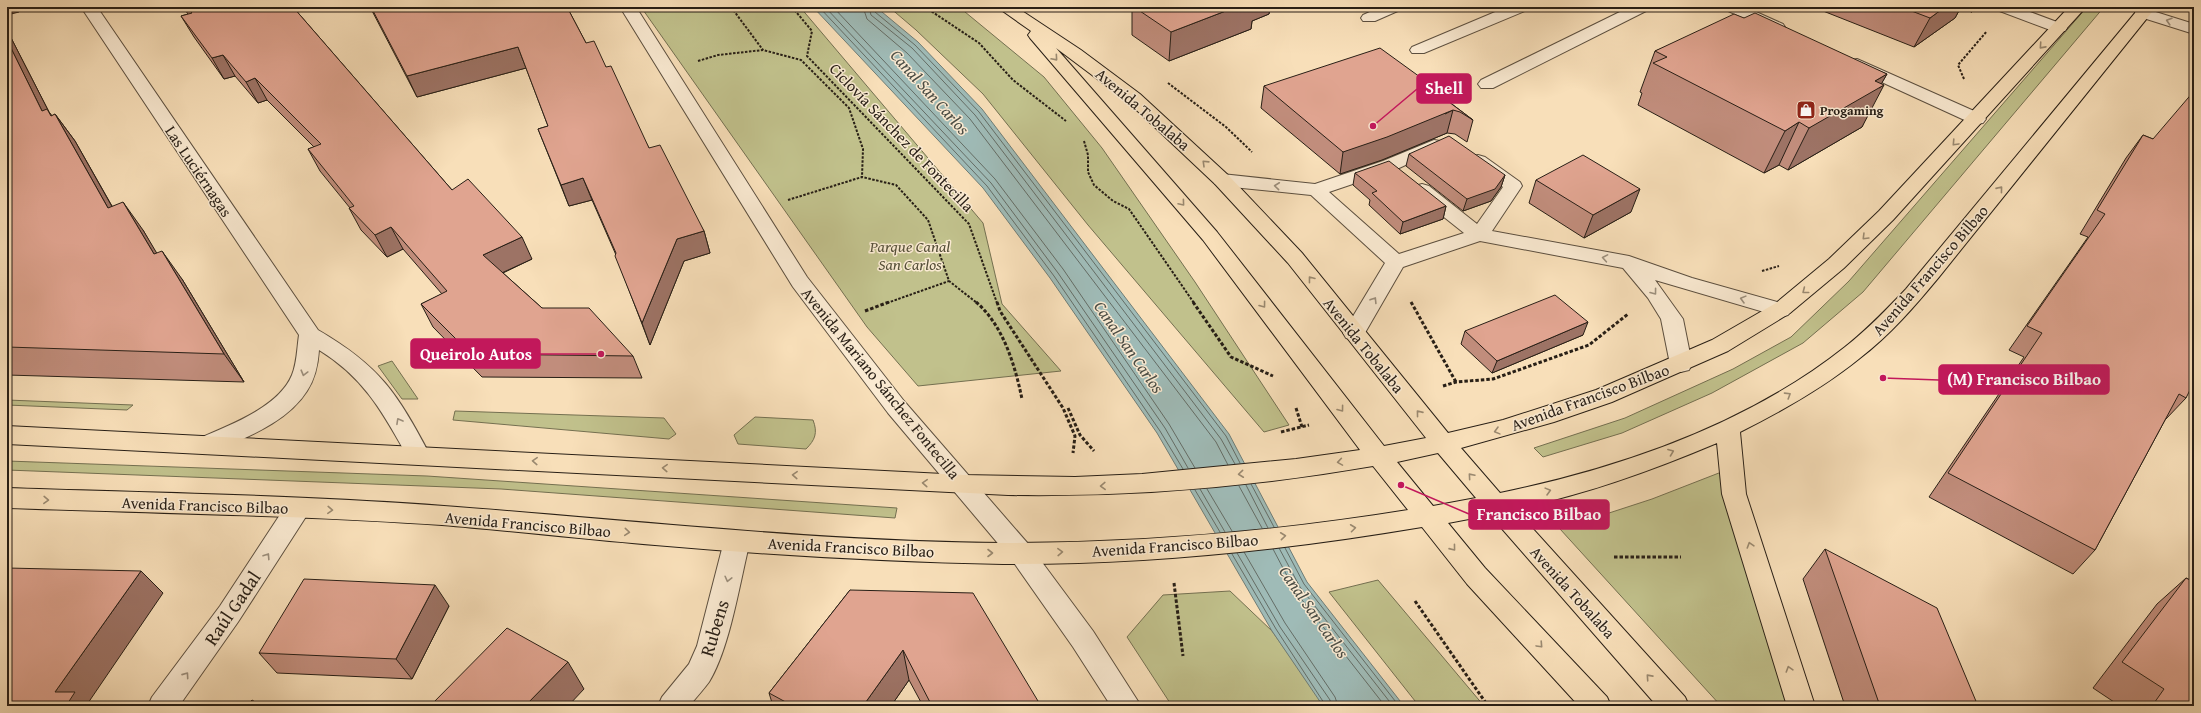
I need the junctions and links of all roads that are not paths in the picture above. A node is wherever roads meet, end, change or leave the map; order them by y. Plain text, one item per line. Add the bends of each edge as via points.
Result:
1 (89, 7) edge
2 (628, 7) edge
3 (1005, 7) edge
4 (1394, 7) edge
5 (1521, 7) edge
6 (1642, 7) edge
7 (1732, 7) edge
8 (2078, 7) edge
9 (2005, 8) edge
10 (2146, 10) edge
11 (1020, 18) junction
12 (1369, 18) dead end
13 (2059, 28) junction
14 (2194, 29) edge
15 (1789, 33) edge
16 (1418, 50) dead end
17 (1839, 56) edge
18 (1487, 84) dead end
19 (1977, 119) junction
20 (1390, 165) junction
21 (1222, 180) junction
22 (1316, 190) junction
23 (1479, 235) junction
24 (1396, 262) junction
25 (1629, 263) junction
26 (1781, 310) junction
27 (1354, 333) junction
28 (310, 334) junction
29 (1681, 364) junction
30 (1728, 427) junction
31 (7, 436) edge
32 (208, 444) junction
33 (1443, 444) junction
34 (418, 455) junction
35 (1379, 456) junction
36 (964, 485) junction
37 (7, 498) edge
38 (1496, 505) junction
39 (298, 508) junction
40 (1429, 518) junction
41 (737, 542) junction
42 (1021, 553) junction
43 (162, 706) edge
44 (672, 706) edge
45 (1127, 706) edge
46 (1598, 706) edge
47 (1675, 706) edge
48 (1801, 706) edge

1 - 28 street, Las Luciérnagas
2 - 36 street, Avenida Mariano Sánchez Fontecilla via 800,282 896,407
3 - 11 main road, Avenida Tobalaba
4 - 12 street
5 - 16 street
6 - 18 street
7 - 15 street
8 - 13 main road, Avenida Francisco Bilbao
9 - 13 street
14 -> 10 street
30 -> 10 main road, Avenida Francisco Bilbao via 1784,398 1833,367 1895,314
21 -> 11 main road, Avenida Tobalaba via 1134,98 1075,53
11 -> 35 main road, Avenida Tobalaba via 1210,236
13 -> 19 main road, Avenida Francisco Bilbao
17 - 19 street
19 -> 26 main road, Avenida Francisco Bilbao via 1835,266
20 - 22 street
20 - 23 street
20 - 23 street via 1455,144 1513,186
22 -> 21 street
27 -> 21 main road, Avenida Tobalaba via 1295,258
22 - 24 street
23 - 24 street
25 -> 23 street
27 -> 24 street
26 -> 25 street via 1685,283
25 -> 29 street via 1655,293 1672,319
26 - 29 main road, Avenida Francisco Bilbao
33 -> 27 main road, Avenida Tobalaba
28 -> 32 street via 304,373 295,390 259,420
34 -> 28 street, Las Luciérnagas via 392,407 369,377 348,359
29 -> 33 main road, Avenida Francisco Bilbao via 1626,388 1542,418
38 -> 30 main road, Avenida Francisco Bilbao via 1636,465
48 -> 30 main road via 1734,494
31 - 32 main road, Avenida Francisco Bilbao
32 - 34 main road, Avenida Francisco Bilbao
33 - 35 main road, Avenida Francisco Bilbao
38 -> 33 main road, Avenida Tobalaba
36 -> 34 main road, Avenida Francisco Bilbao
35 -> 36 main road, Avenida Francisco Bilbao via 1280,470 1142,484 1070,487
35 - 40 main road, Avenida Tobalaba
36 - 42 street, Avenida Mariano Sánchez Fontecilla
37 -> 39 main road, Avenida Francisco Bilbao
38 - 40 main road, Avenida Francisco Bilbao
47 -> 38 main road, Avenida Tobalaba
39 -> 41 main road, Avenida Francisco Bilbao via 407,513
43 -> 39 street, Raúl Gadal via 229,614
42 -> 40 main road, Avenida Francisco Bilbao via 1179,547
40 -> 46 main road, Avenida Tobalaba via 1476,576
41 -> 42 main road, Avenida Francisco Bilbao via 960,553
41 -> 44 street, Rubens via 711,646 699,673
42 - 45 street, Avenida Mariano Sánchez Fontecilla

